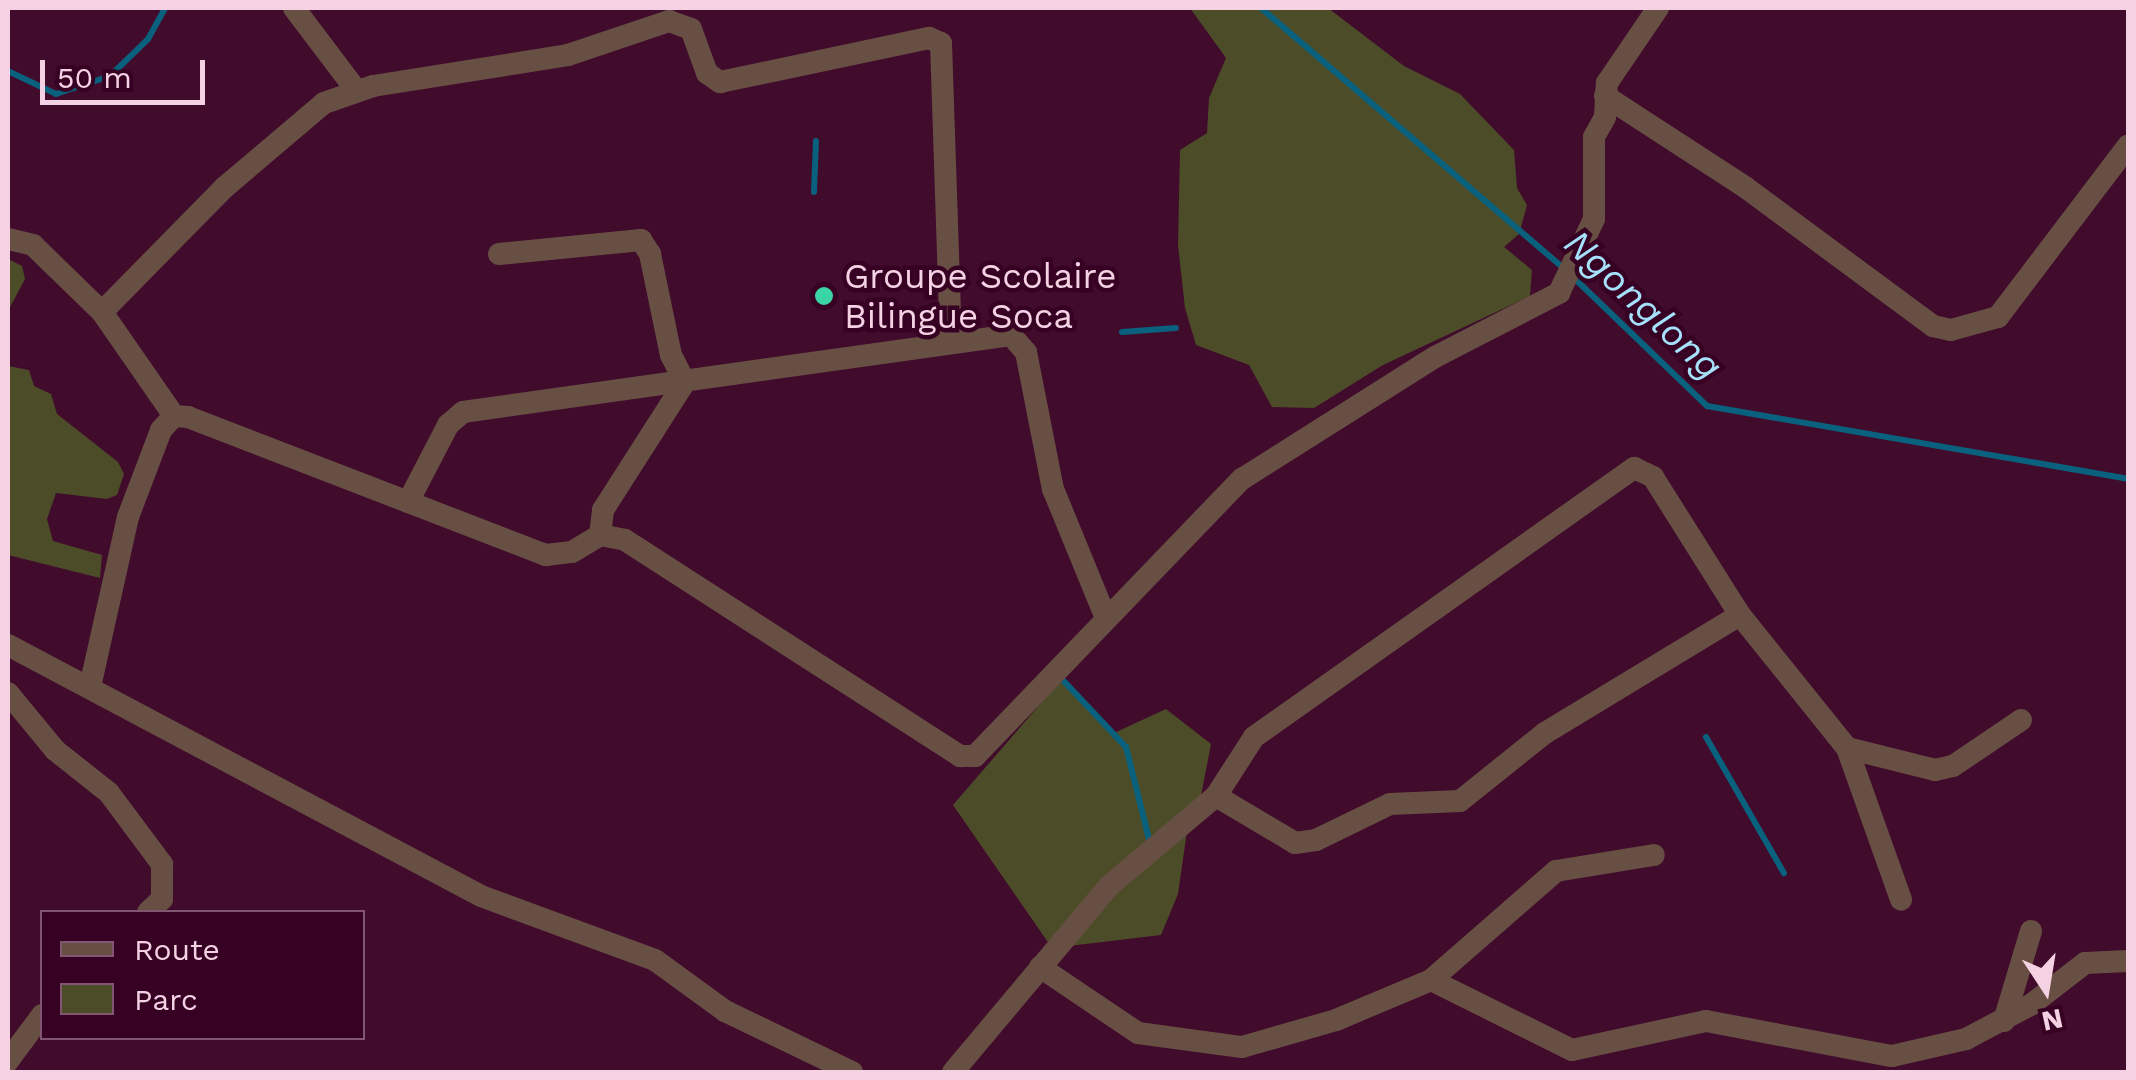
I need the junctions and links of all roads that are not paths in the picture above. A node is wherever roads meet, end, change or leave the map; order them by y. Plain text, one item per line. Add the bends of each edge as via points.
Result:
1 (294, 8) edge
2 (1658, 8) edge
3 (356, 90) junction
4 (1604, 96) junction
5 (2128, 146) edge
6 (8, 239) edge
7 (499, 254) dead end
8 (102, 312) junction
9 (951, 342) junction
10 (685, 382) junction
11 (174, 416) junction
12 (408, 502) junction
13 (600, 535) junction
14 (1740, 615) junction
15 (1106, 618) junction
16 (8, 646) edge
17 (90, 687) junction
18 (8, 693) edge
19 (2021, 720) dead end
20 (1847, 748) junction
21 (1216, 796) junction
22 (1654, 854) dead end
23 (1902, 900) dead end
24 (150, 910) edge
25 (2031, 931) dead end
26 (2128, 961) edge
27 (1040, 967) junction
28 (1430, 980) junction
29 (40, 1018) edge
30 (2004, 1021) junction
31 (8, 1061) edge
32 (852, 1072) edge
33 (953, 1072) edge

1 - 3 street
2 - 4 street
3 - 8 street via 324,104 225,186
3 - 9 street via 568,56 669,21 691,29 710,79 720,82 936,40 944,48
4 - 5 street via 1745,186 1934,326 1950,330 1998,317
4 - 15 street via 1594,137 1594,219 1559,293 1435,357 1242,479
6 - 8 street via 32,246
7 - 10 street via 641,240 650,254 671,355
8 - 11 street
9 - 10 street
9 - 15 street via 996,333 1021,342 1053,488
10 - 12 street via 463,412 448,424
10 - 13 street via 603,510
11 - 12 street
11 - 17 street via 161,430 115,558
12 - 13 street via 546,555 572,552
13 - 15 street via 625,540 967,757 980,752
14 - 20 street
14 - 21 street via 1546,732 1460,801 1390,804 1316,840 1294,843
14 - 21 street via 1653,477 1642,468 1622,472 1254,737
16 - 17 street
17 - 32 street via 481,896 655,960 724,1011
18 - 24 street via 55,750 109,793 162,864 162,899
19 - 20 street via 1953,766 1935,770
20 - 23 street
21 - 27 street via 1109,886
22 - 28 street via 1556,870
25 - 30 street
26 - 30 street via 2086,963
27 - 28 street via 1138,1032 1230,1048 1336,1020
27 - 33 street
28 - 30 street via 1572,1050 1706,1021 1892,1056 1946,1046
29 - 31 street

